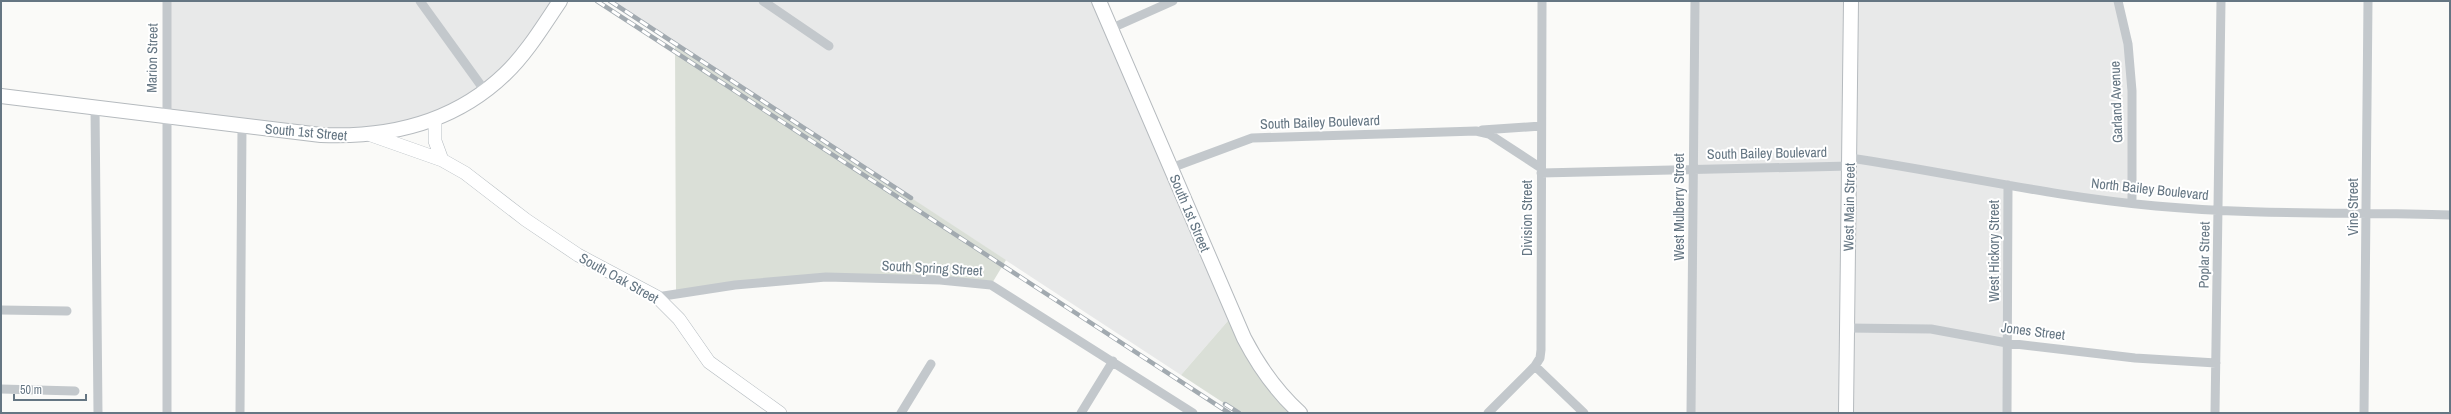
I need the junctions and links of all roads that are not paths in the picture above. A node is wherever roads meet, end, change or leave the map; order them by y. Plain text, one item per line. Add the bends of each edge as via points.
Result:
1 (167, 1) edge
2 (420, 1) edge
3 (560, 1) edge
4 (762, 1) edge
5 (1099, 1) edge
6 (1173, 1) edge
7 (1542, 1) edge
8 (1695, 1) edge
9 (1851, 1) edge
10 (2118, 1) edge
11 (2221, 1) edge
12 (2368, 1) edge
13 (1110, 29) junction
14 (829, 46) dead end
15 (485, 91) junction
16 (1, 96) edge
17 (95, 107) junction
18 (167, 116) junction
19 (435, 119) junction
20 (242, 126) junction
21 (1540, 126) junction
22 (1476, 131) junction
23 (371, 135) junction
24 (442, 160) junction
25 (1850, 162) junction
26 (1171, 168) junction
27 (1694, 169) junction
28 (1541, 171) junction
29 (2008, 185) junction
30 (2132, 203) junction
31 (2218, 210) junction
32 (2367, 212) junction
33 (2450, 215) edge
34 (657, 297) junction
35 (1, 310) edge
36 (67, 312) dead end
37 (1847, 328) junction
38 (2007, 343) junction
39 (1113, 361) junction
40 (2216, 363) junction
41 (931, 364) dead end
42 (1535, 366) junction
43 (1, 389) edge
44 (75, 391) dead end
45 (98, 413) edge
46 (167, 413) edge
47 (240, 413) edge
48 (780, 413) edge
49 (901, 413) edge
50 (1081, 413) edge
51 (1193, 413) edge
52 (1300, 413) edge
53 (1488, 413) edge
54 (1584, 413) edge
55 (1691, 413) edge
56 (1846, 413) edge
57 (2007, 413) edge
58 (2215, 413) edge
59 (2364, 413) edge

1 - 18 street, Marion Street
2 - 15 street
3 - 15 main road, South 1st Street via 516,62
4 - 14 street
5 - 13 main road, South 1st Street
6 - 13 street
7 - 21 street, Division Street
8 - 27 street, West Mulberry Street
9 - 25 main road, West Main Street
10 - 30 street, Garland Avenue via 2128,44 2131,83
11 - 31 street, Poplar Street
12 - 32 street, Vine Street
13 - 26 main road, South 1st Street
15 - 19 main road, South 1st Street
16 - 17 main road, South 1st Street
17 - 18 main road, South 1st Street
17 - 45 street
18 - 20 main road, South 1st Street
18 - 46 street, Marion Street
19 - 23 main road, South 1st Street via 406,129
19 - 24 street via 435,141
20 - 23 main road, South 1st Street via 321,135
20 - 47 street
21 - 22 street, South Bailey Boulevard
21 - 28 street, Division Street
22 - 26 street, South Bailey Boulevard via 1252,138
22 - 28 street, South Bailey Boulevard via 1489,134
23 - 24 street, South Oak Street
24 - 34 street, South Oak Street via 465,173 526,220 578,255
25 - 27 street, South Bailey Boulevard
25 - 29 street, North Bailey Boulevard
25 - 37 main road, West Main Street
26 - 52 main road, South 1st Street via 1233,315 1254,358 1280,394
27 - 28 street, South Bailey Boulevard
27 - 55 street, West Mulberry Street
28 - 42 street, Division Street via 1541,350
29 - 30 street, North Bailey Boulevard
29 - 38 street, West Hickory Street
30 - 31 street, North Bailey Boulevard
31 - 32 street, North Bailey Boulevard
31 - 40 street, Poplar Street
32 - 33 street, North Bailey Boulevard
32 - 59 street, Vine Street
34 - 39 street, South Spring Street via 735,285 826,277 940,280 991,285
34 - 48 street, South Oak Street via 678,319 708,362
35 - 36 street
37 - 38 street, Jones Street via 1931,329
37 - 56 main road, West Main Street
38 - 40 street, Jones Street via 2135,358
38 - 57 street, West Hickory Street
39 - 50 street
39 - 51 street, South Spring Street
40 - 58 street, Poplar Street
41 - 49 street
42 - 53 street, Division Street
42 - 54 street
43 - 44 street

